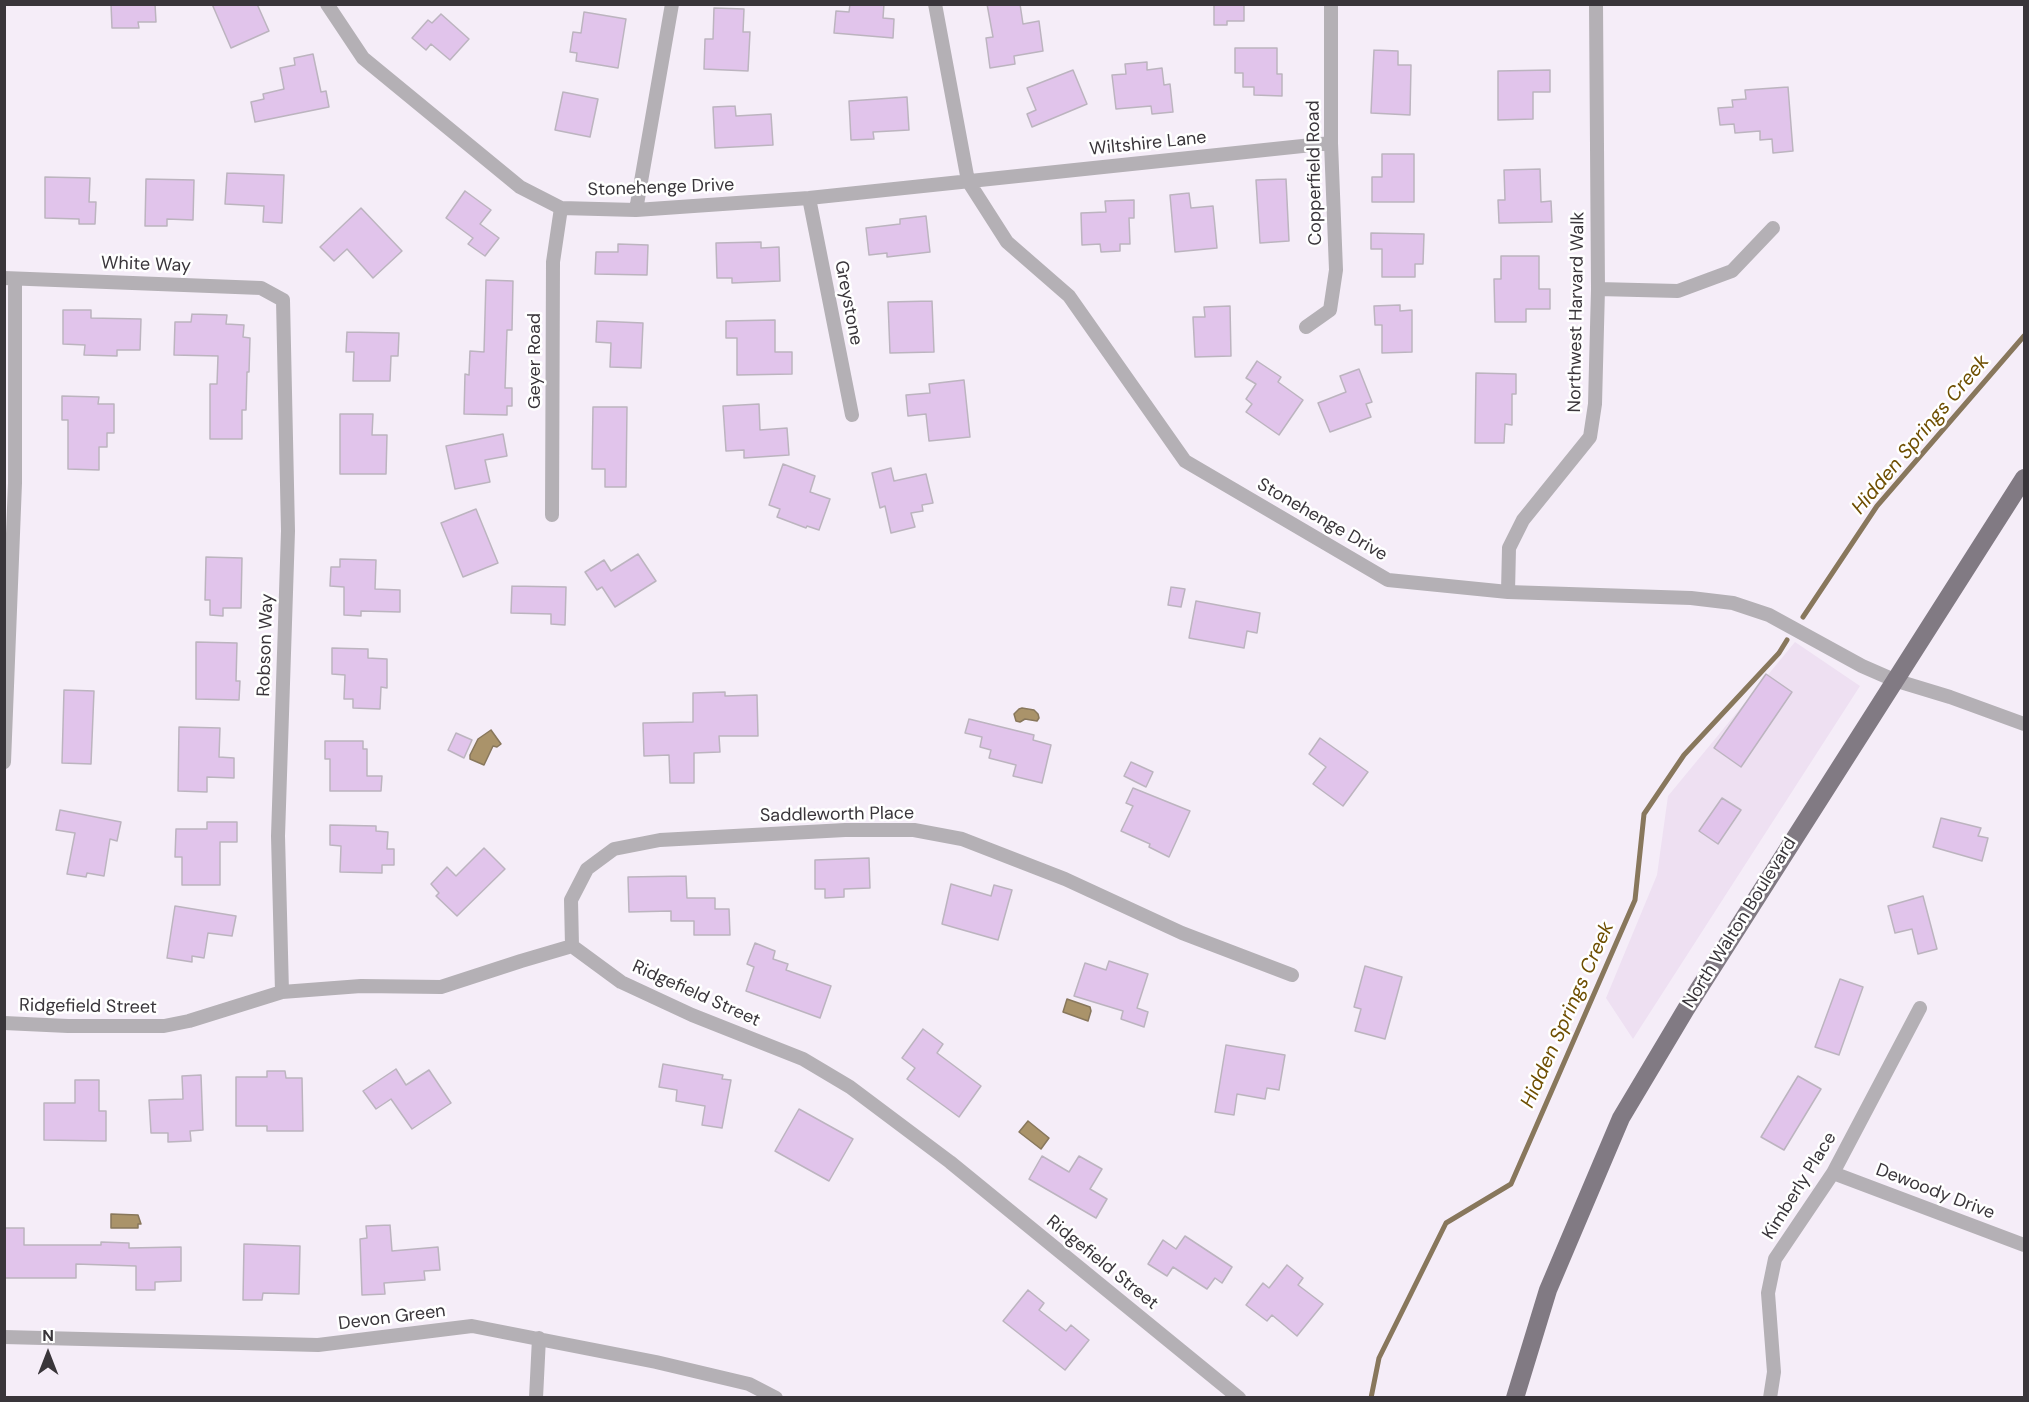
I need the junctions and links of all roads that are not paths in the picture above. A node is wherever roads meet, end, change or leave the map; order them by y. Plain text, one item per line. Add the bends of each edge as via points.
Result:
1 (327, 4) edge
2 (672, 4) edge
3 (935, 4) edge
4 (1331, 4) edge
5 (1596, 4) edge
6 (1331, 143) junction
7 (968, 181) junction
8 (809, 198) junction
9 (561, 208) junction
10 (636, 210) junction
11 (1773, 228) dead end
12 (10, 278) edge
13 (1598, 289) junction
14 (284, 300) joint
15 (1306, 327) dead end
16 (852, 416) dead end
17 (2025, 478) edge
18 (552, 515) dead end
19 (1508, 592) junction
20 (1894, 680) junction
21 (2025, 724) edge
22 (4, 762) edge
23 (572, 946) junction
24 (1292, 975) dead end
25 (282, 992) junction
26 (1920, 1008) dead end
27 (4, 1023) edge
28 (1833, 1173) junction
29 (2025, 1245) edge
30 (4, 1337) edge
31 (539, 1338) junction
32 (536, 1398) edge
33 (776, 1398) edge
34 (1239, 1398) edge
35 (1515, 1398) edge
36 (1770, 1398) edge

1 - 9 street, Stonehenge Drive via 363,58 520,187
2 - 10 street
3 - 7 street, Stonehenge Drive
4 - 6 street, Copperfield Road
5 - 13 street, Northwest Harvard Walk
6 - 7 street, Wiltshire Lane
6 - 15 street, Copperfield Road via 1335,270 1330,310
7 - 8 street, Stonehenge Drive
7 - 19 street, Stonehenge Drive via 1007,242 1069,296 1185,461 1388,579
8 - 10 street, Stonehenge Drive
8 - 16 street, Greystone
9 - 10 street, Stonehenge Drive
9 - 18 street, Geyer Road via 553,262
11 - 13 street via 1732,271 1678,291
12 - 14 street, White Way via 261,288
12 - 22 street via 15,483
13 - 19 street, Northwest Harvard Walk via 1595,404 1590,437 1523,520 1509,548
14 - 25 street, Robson Way via 288,531 278,836
17 - 20 main road, North Walton Boulevard
19 - 20 street, Stonehenge Drive via 1733,603 1769,615
20 - 21 street, Stonehenge Drive
20 - 35 main road, North Walton Boulevard via 1686,1009 1622,1118 1548,1290
23 - 24 street, Saddleworth Place via 572,900 587,869 614,849 660,840 914,830 962,840 1055,875 1182,933
23 - 25 street, Ridgefield Street via 441,987 361,986
23 - 34 street, Ridgefield Street via 621,982 803,1059 850,1087 950,1162
25 - 27 street, Ridgefield Street via 164,1026
26 - 28 street, Kimberly Place
28 - 29 street, Dewoody Drive
28 - 36 street, Kimberly Place via 1775,1259 1768,1293 1774,1372
30 - 31 street, Devon Green via 318,1345 472,1326
31 - 32 street
31 - 33 street, Devon Green via 749,1384

